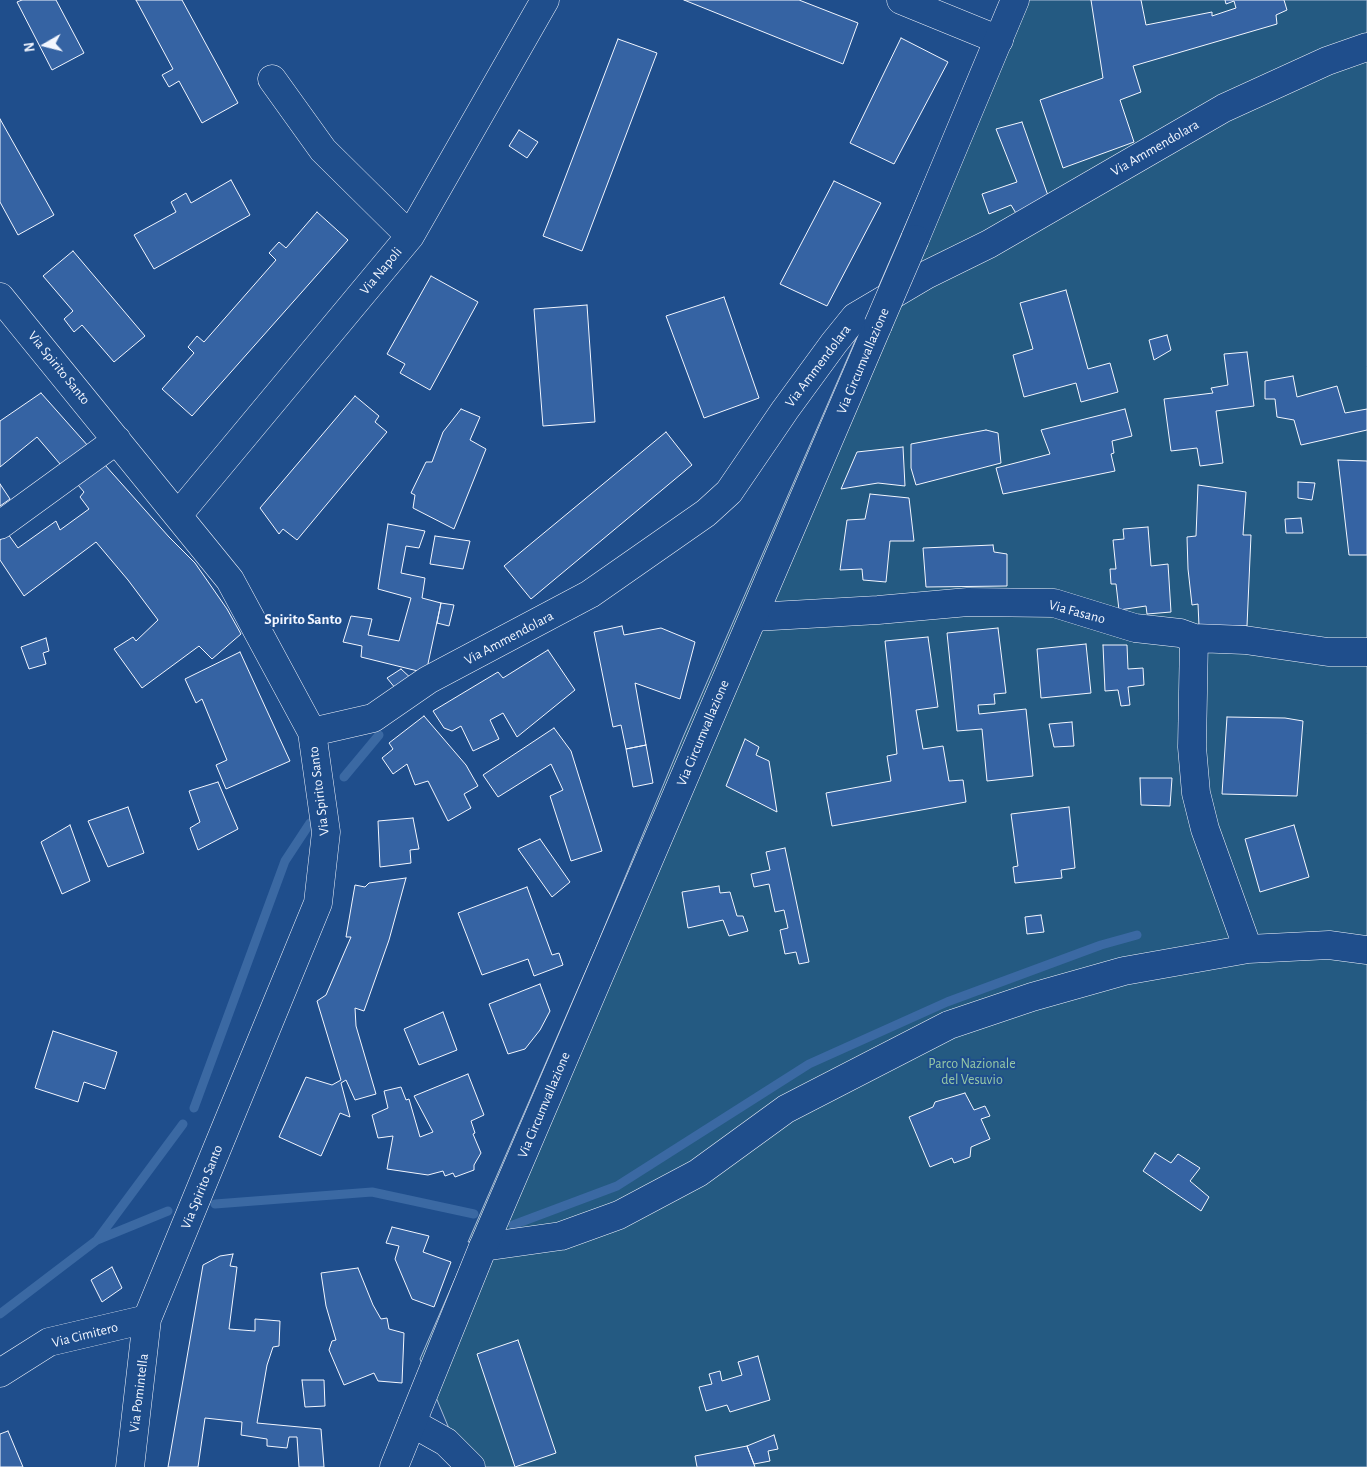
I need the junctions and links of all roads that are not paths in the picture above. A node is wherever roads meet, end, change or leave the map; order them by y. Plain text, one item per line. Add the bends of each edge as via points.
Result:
1 (545, 0) edge
2 (901, 0) edge
3 (1015, 0) edge
4 (999, 40) junction
5 (1367, 47) edge
6 (272, 79) dead end
7 (410, 236) junction
8 (0, 297) edge
9 (117, 440) junction
10 (178, 515) junction
11 (0, 525) edge
12 (754, 617) junction
13 (1194, 638) junction
14 (1367, 652) edge
15 (312, 732) junction
16 (1248, 949) junction
17 (1367, 950) edge
18 (483, 1247) junction
19 (147, 1320) junction
20 (0, 1373) edge
21 (412, 1423) junction
22 (130, 1467) edge
23 (394, 1467) edge
24 (471, 1467) edge

1 - 7 street, Via Napoli
2 - 4 street
3 - 4 street, Via Circumvallazione
4 - 12 street, Via Circumvallazione, bridge
5 - 15 street, Via Ammendolara via 1326,61 1224,108 989,244 926,275 855,317 729,492 706,513 590,594 428,680 373,718
6 - 7 street via 323,150
7 - 10 street, Via Napoli
8 - 9 street, Via Spirito Santo
9 - 10 street, Via Spirito Santo
9 - 11 street
10 - 15 street, Via Spirito Santo via 230,580
12 - 13 street, Via Fasano via 968,602 1054,603 1135,628 1180,633
12 - 18 street, Via Circumvallazione
13 - 14 street, Via Fasano via 1245,640 1328,652
13 - 16 street via 1192,746 1196,792 1205,829
15 - 19 street, Via Spirito Santo via 326,832 318,903
16 - 17 street via 1329,945
16 - 18 street via 1124,971 1032,997 949,1026 786,1109 698,1173 619,1215 561,1236
18 - 21 street, Via Circumvallazione
19 - 20 street, Via Cimitero via 49,1342
19 - 22 street, Via Pomintella
21 - 23 street, Via Circumvallazione
21 - 24 street via 446,1442

